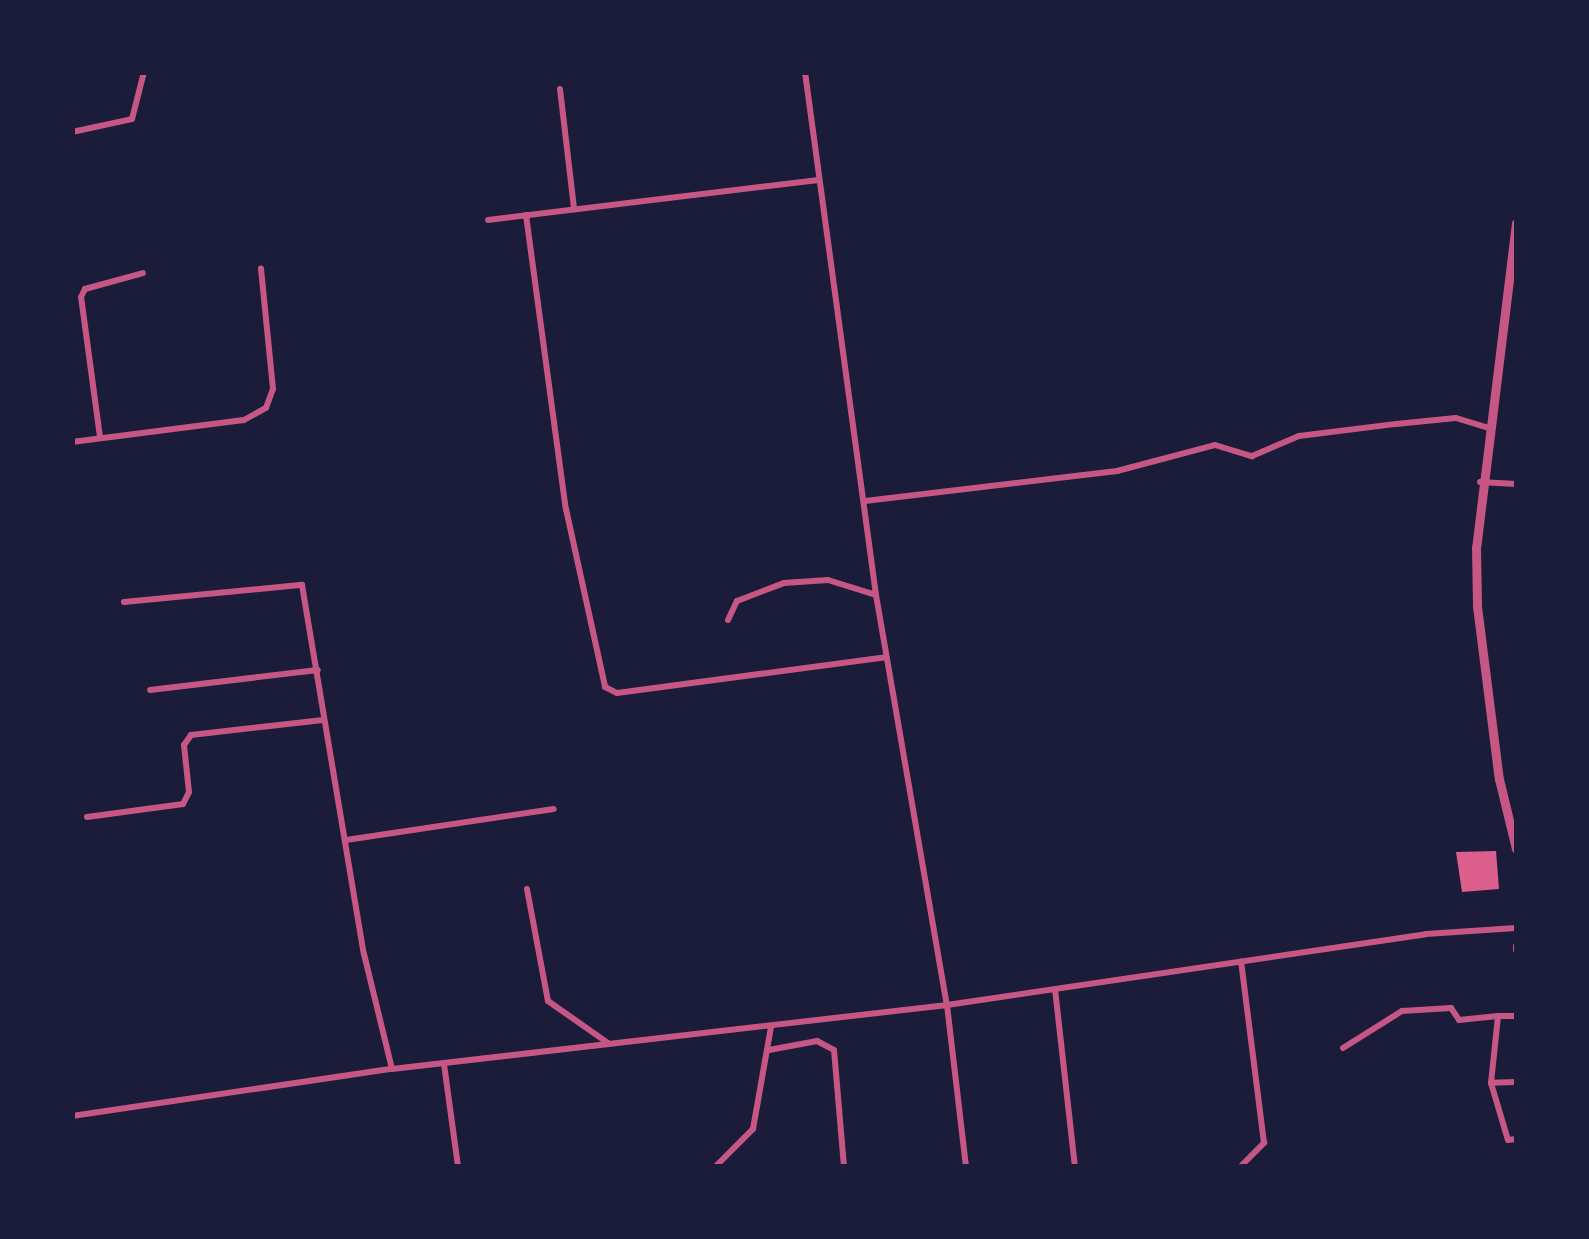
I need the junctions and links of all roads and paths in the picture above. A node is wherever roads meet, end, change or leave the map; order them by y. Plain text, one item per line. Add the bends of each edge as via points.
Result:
1 (144, 72) edge
2 (805, 72) edge
3 (560, 89) dead end
4 (72, 132) edge
5 (818, 180) junction
6 (574, 210) junction
7 (526, 215) junction
8 (488, 220) dead end
9 (1516, 223) edge
10 (260, 269) dead end
11 (143, 273) dead end
12 (1488, 428) junction
13 (100, 437) junction
14 (72, 442) edge
15 (1480, 482) junction
16 (1516, 484) edge
17 (865, 501) junction
18 (876, 595) junction
19 (124, 602) dead end
20 (728, 620) dead end
21 (886, 657) junction
22 (318, 670) junction
23 (150, 690) dead end
24 (323, 720) junction
25 (554, 809) dead end
26 (86, 817) dead end
27 (346, 840) junction
28 (1516, 849) edge
29 (527, 889) dead end
30 (1516, 928) edge
31 (1241, 961) junction
32 (1055, 989) junction
33 (947, 1005) junction
34 (1498, 1016) junction
35 (1516, 1016) edge
36 (771, 1027) junction
37 (608, 1044) junction
38 (1342, 1048) dead end
39 (769, 1050) junction
40 (444, 1064) junction
41 (392, 1069) junction
42 (1516, 1082) edge
43 (1492, 1083) junction
44 (72, 1116) edge
45 (1516, 1139) edge
46 (458, 1166) edge
47 (716, 1166) edge
48 (844, 1166) edge
49 (966, 1166) edge
50 (1075, 1166) edge
51 (1241, 1166) edge

1 - 4 street via 132,119
2 - 5 street
3 - 6 street
5 - 6 street
5 - 17 street
6 - 7 street
7 - 8 street
7 - 21 street via 566,509 605,687 616,693
9 - 12 street
10 - 13 street via 273,388 266,408 244,420
11 - 13 street via 85,289 81,297
12 - 15 street
12 - 17 street via 1456,418 1396,424 1299,436 1252,456 1215,445 1118,471
13 - 14 street
15 - 16 street
15 - 28 street via 1477,606 1499,780
17 - 18 street
18 - 20 street via 828,580 784,582 736,601
18 - 21 street
19 - 22 street via 294,582 306,592
21 - 33 street
22 - 23 street
22 - 24 street
24 - 26 street via 191,736 184,745 187,800
24 - 27 street
25 - 27 street
27 - 41 street
29 - 37 street via 548,1001
30 - 31 street
31 - 32 street
31 - 51 street via 1264,1144
32 - 33 street
32 - 50 street
33 - 36 street
33 - 49 street
34 - 35 street
34 - 38 street via 1459,1020 1451,1008 1402,1011
34 - 43 street
36 - 37 street
36 - 39 street
37 - 40 street
39 - 47 street via 753,1128
39 - 48 street via 817,1041 834,1050
40 - 41 street
40 - 46 street
41 - 44 street
42 - 43 street
43 - 45 street via 1508,1140

